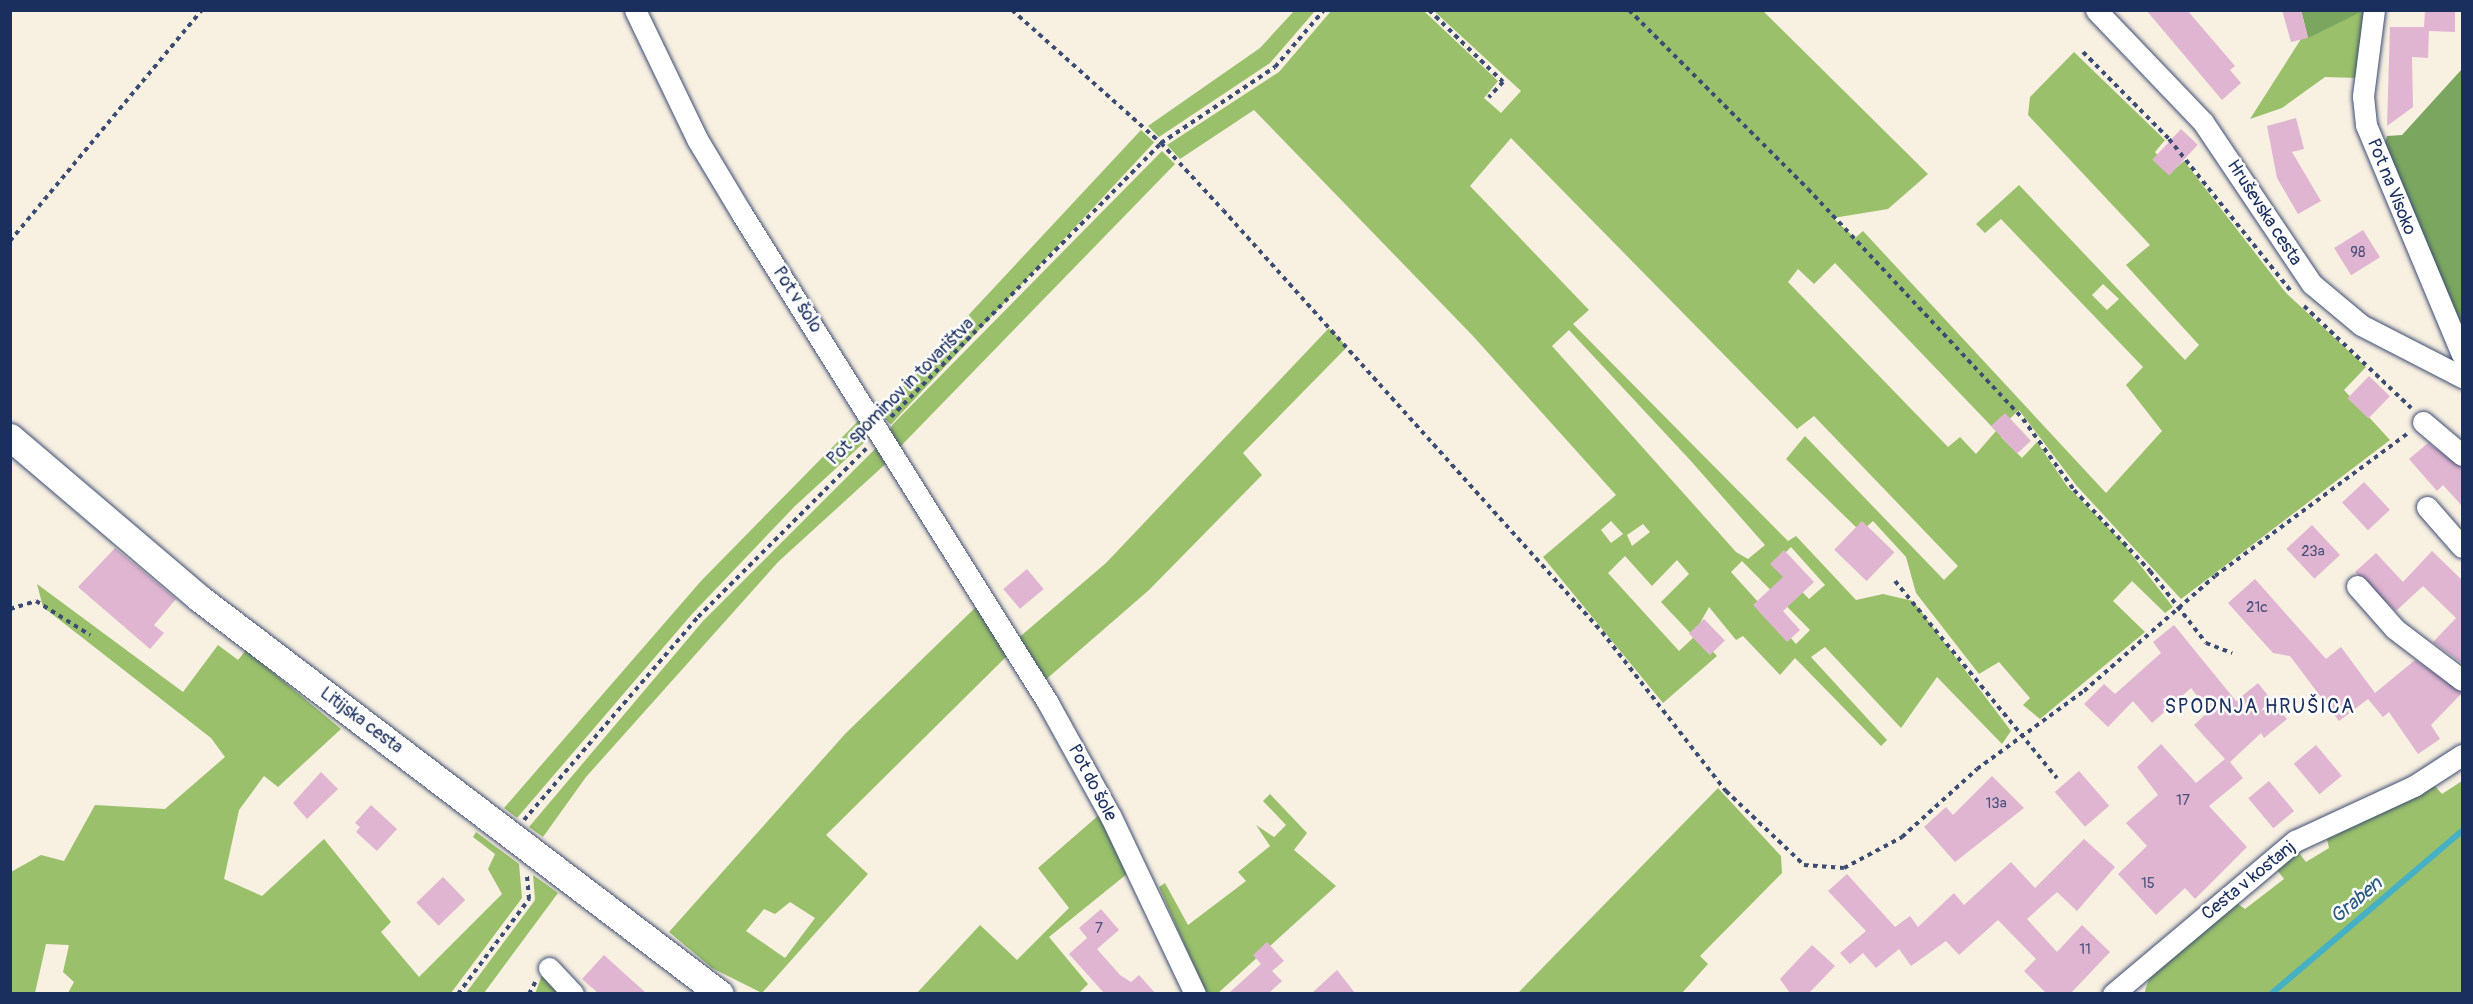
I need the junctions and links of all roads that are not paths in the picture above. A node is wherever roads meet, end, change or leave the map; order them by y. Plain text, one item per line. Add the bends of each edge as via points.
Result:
1 (635, 10) edge
2 (2096, 10) edge
3 (2374, 10) edge
4 (2463, 355) edge
5 (2463, 377) edge
6 (2423, 422) road end
7 (10, 437) edge
8 (2463, 455) edge
9 (2427, 507) dead end
10 (2463, 547) edge
11 (972, 582) joint
12 (2357, 586) dead end
13 (2463, 680) edge
14 (2463, 755) edge
15 (549, 968) dead end
16 (573, 993) edge
17 (720, 993) edge
18 (1195, 993) edge
19 (2113, 993) edge

1 - 11 street, Pot v šolo via 697,139
2 - 5 street, Hruševska cesta via 2203,122 2312,284 2361,325
3 - 4 street, Pot na Visoko via 2363,96 2366,125
6 - 8 street
7 - 17 main road, Litijska cesta via 199,598
9 - 10 street
11 - 18 street, Pot do šole via 1111,817
12 - 13 street via 2395,629
14 - 19 street, Cesta v kostanj via 2414,786 2295,842
15 - 16 street

